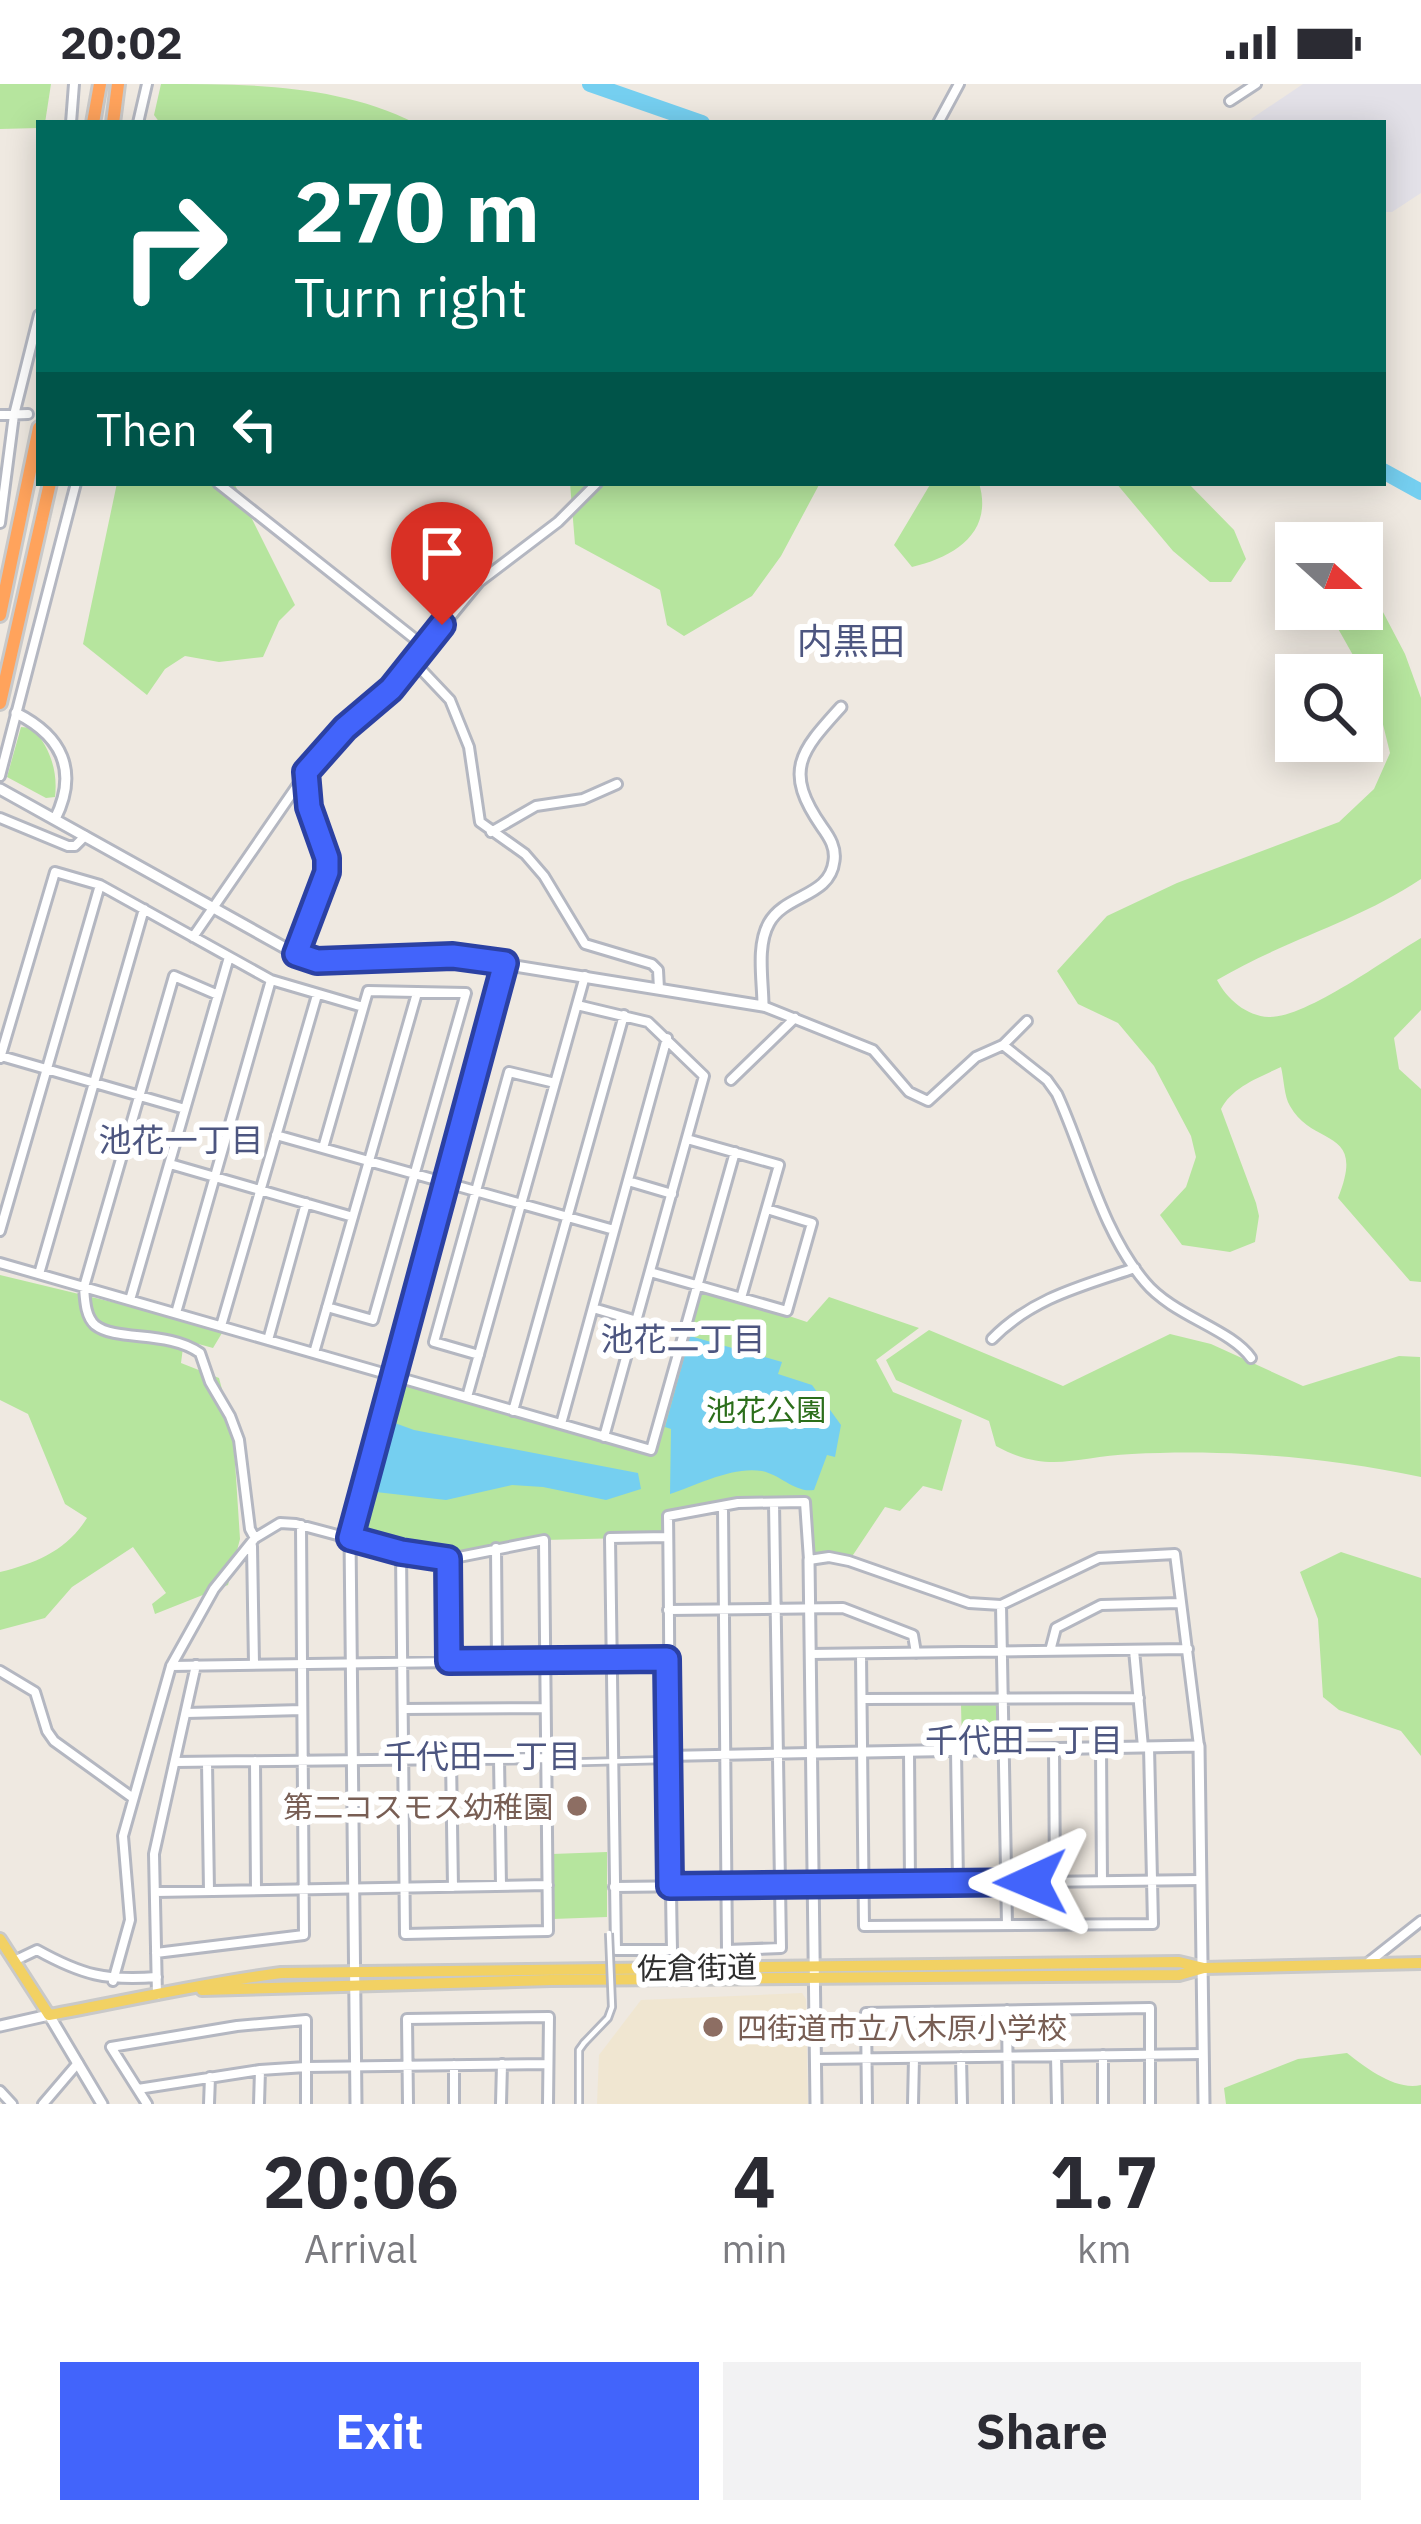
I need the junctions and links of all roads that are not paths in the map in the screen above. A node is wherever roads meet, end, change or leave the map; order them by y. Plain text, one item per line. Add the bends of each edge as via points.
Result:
1 (74, 84) edge
2 (100, 84) edge
3 (118, 84) edge
4 (147, 84) edge
5 (958, 84) edge
6 (1256, 84) edge
7 (1230, 101) dead end
8 (71, 120) edge
9 (94, 120) edge
10 (113, 120) edge
11 (139, 120) edge
12 (940, 120) edge
13 (36, 327) edge
14 (28, 414) dead end
15 (0, 415) edge
16 (14, 416) junction
17 (36, 442) edge
18 (49, 486) edge
19 (75, 486) edge
20 (222, 486) edge
21 (594, 486) edge
22 (0, 523) edge
23 (0, 615) edge
24 (425, 647) junction
25 (414, 662) junction
26 (0, 703) edge
27 (841, 707) dead end
28 (16, 713) junction
29 (306, 772) junction
30 (0, 776) edge
31 (617, 784) dead end
32 (0, 789) edge
33 (0, 818) edge
34 (55, 819) junction
35 (491, 832) junction
36 (85, 836) junction
37 (100, 886) junction
38 (211, 907) junction
39 (144, 909) junction
40 (193, 937) junction
41 (296, 954) junction
42 (229, 957) junction
43 (505, 963) junction
44 (585, 976) junction
45 (271, 980) junction
46 (659, 989) junction
47 (417, 993) junction
48 (218, 995) junction
49 (316, 995) junction
50 (577, 1005) junction
51 (763, 1006) junction
52 (363, 1008) junction
53 (624, 1015) junction
54 (795, 1018) junction
55 (1027, 1021) dead end
56 (668, 1036) junction
57 (1003, 1045) junction
58 (0, 1057) edge
59 (46, 1069) junction
60 (731, 1080) dead end
61 (92, 1082) junction
62 (555, 1083) junction
63 (137, 1096) junction
64 (185, 1109) junction
65 (276, 1135) junction
66 (687, 1138) junction
67 (323, 1148) junction
68 (735, 1152) junction
69 (369, 1161) junction
70 (169, 1164) junction
71 (415, 1174) junction
72 (215, 1177) junction
73 (628, 1181) junction
74 (444, 1183) junction
75 (260, 1190) junction
76 (475, 1191) junction
77 (672, 1194) junction
78 (306, 1204) junction
79 (521, 1204) junction
80 (766, 1208) junction
81 (353, 1217) junction
82 (567, 1217) junction
83 (614, 1230) junction
84 (0, 1231) edge
85 (0, 1263) edge
86 (1136, 1268) junction
87 (650, 1272) junction
88 (39, 1274) junction
89 (696, 1285) junction
90 (84, 1287) junction
91 (741, 1298) junction
92 (130, 1300) junction
93 (327, 1307) junction
94 (592, 1308) junction
95 (176, 1313) junction
96 (637, 1321) junction
97 (221, 1326) junction
98 (992, 1339) dead end
99 (268, 1340) junction
100 (314, 1353) junction
101 (479, 1354) junction
102 (1252, 1358) dead end
103 (391, 1375) junction
104 (467, 1397) junction
105 (513, 1411) junction
106 (561, 1424) junction
107 (604, 1437) junction
108 (774, 1503) junction
109 (723, 1508) junction
110 (301, 1525) junction
111 (668, 1537) junction
112 (350, 1538) junction
113 (253, 1541) junction
114 (496, 1548) junction
115 (401, 1552) junction
116 (448, 1559) junction
117 (809, 1560) junction
118 (1180, 1604) junction
119 (1001, 1605) junction
120 (809, 1607) junction
121 (776, 1608) junction
122 (724, 1609) junction
123 (668, 1610) junction
124 (1188, 1649) junction
125 (1134, 1650) junction
126 (1051, 1651) junction
127 (1004, 1652) junction
128 (916, 1653) junction
129 (810, 1654) junction
130 (861, 1654) junction
131 (611, 1659) junction
132 (667, 1659) junction
133 (496, 1660) junction
134 (544, 1660) junction
135 (449, 1661) junction
136 (402, 1662) junction
137 (302, 1663) junction
138 (352, 1663) junction
139 (254, 1664) junction
140 (196, 1665) junction
141 (171, 1666) junction
142 (0, 1671) edge
143 (1139, 1698) junction
144 (1004, 1699) junction
145 (862, 1700) junction
146 (544, 1708) junction
147 (403, 1709) junction
148 (302, 1710) junction
149 (186, 1713) junction
150 (1198, 1746) junction
151 (1146, 1747) junction
152 (1054, 1748) junction
153 (1101, 1748) junction
154 (1005, 1749) junction
155 (956, 1750) junction
156 (909, 1751) junction
157 (862, 1752) junction
158 (778, 1753) junction
159 (812, 1753) junction
160 (725, 1754) junction
161 (499, 1758) junction
162 (667, 1758) junction
163 (403, 1759) junction
164 (451, 1759) junction
165 (303, 1760) junction
166 (352, 1760) junction
167 (545, 1760) junction
168 (255, 1761) junction
169 (175, 1762) junction
170 (207, 1762) junction
171 (612, 1762) junction
172 (134, 1798) junction
173 (1152, 1880) junction
174 (1201, 1880) junction
175 (1055, 1881) junction
176 (1102, 1881) junction
177 (958, 1882) junction
178 (1006, 1882) junction
179 (910, 1883) junction
180 (813, 1884) junction
181 (864, 1884) junction
182 (548, 1885) junction
183 (780, 1885) junction
184 (501, 1886) junction
185 (670, 1886) junction
186 (727, 1886) junction
187 (453, 1887) junction
188 (614, 1887) junction
189 (404, 1888) junction
190 (354, 1889) junction
191 (256, 1890) junction
192 (304, 1890) junction
193 (209, 1891) junction
194 (155, 1892) junction
195 (1421, 1922) edge
196 (615, 1923) junction
197 (1007, 1925) junction
198 (608, 1934) joint
199 (0, 1940) edge
200 (156, 1953) junction
201 (16, 1960) junction
202 (1369, 1962) junction
203 (1421, 1963) edge
204 (1204, 1968) junction
205 (814, 1972) junction
206 (157, 1977) junction
207 (355, 1978) junction
208 (113, 1981) junction
209 (157, 1997) junction
210 (1007, 2010) junction
211 (49, 2015) junction
212 (0, 2026) edge
213 (1203, 2054) junction
214 (1102, 2055) junction
215 (1150, 2055) junction
216 (1008, 2056) junction
217 (1056, 2056) junction
218 (962, 2057) junction
219 (914, 2058) junction
220 (867, 2059) junction
221 (816, 2060) junction
222 (78, 2063) junction
223 (407, 2064) junction
224 (502, 2064) junction
225 (548, 2064) junction
226 (356, 2065) junction
227 (454, 2065) junction
228 (307, 2066) junction
229 (260, 2070) junction
230 (210, 2077) junction
231 (0, 2090) edge
232 (138, 2090) junction
233 (12, 2104) edge
234 (43, 2104) edge
235 (102, 2104) edge
236 (147, 2104) edge
237 (209, 2104) edge
238 (259, 2104) edge
239 (306, 2104) edge
240 (356, 2104) edge
241 (408, 2104) edge
242 (454, 2104) edge
243 (501, 2104) edge
244 (548, 2104) edge
245 (579, 2104) edge
246 (817, 2104) edge
247 (867, 2104) edge
248 (913, 2104) edge
249 (962, 2104) edge
250 (1008, 2104) edge
251 (1057, 2104) edge
252 (1103, 2104) edge
253 (1150, 2104) edge
254 (1204, 2104) edge

1 - 8 street
2 - 9 highway
3 - 10 highway
4 - 11 street
5 - 12 street
6 - 7 street
13 - 16 street
14 - 16 street
15 - 16 street
16 - 22 street
17 - 23 highway
18 - 26 highway
19 - 28 street
20 - 24 street
21 - 24 street via 479,582
24 - 25 street
25 - 29 street
25 - 35 street via 449,700 469,747 477,818
27 - 51 street via 799,761 802,792 829,837 834,864 820,888 769,922
28 - 30 street
28 - 34 street via 57,743 67,788
29 - 38 street
29 - 41 street via 327,872
31 - 35 street via 536,806
32 - 34 street
33 - 36 street via 68,846
34 - 36 street
35 - 46 street via 544,875 585,944 652,964
36 - 38 street
37 - 39 street
37 - 58 street via 55,872
37 - 59 street
38 - 40 street
38 - 41 street
39 - 40 street
39 - 61 street
40 - 42 street
41 - 43 street via 317,961 453,956
42 - 45 street
42 - 48 street
43 - 44 street
43 - 74 street
44 - 46 street
44 - 50 street
45 - 49 street
45 - 72 street
46 - 51 street
47 - 52 street via 368,991
47 - 69 street
47 - 71 street via 466,993
48 - 63 street via 174,976
48 - 64 street
49 - 52 street
49 - 65 street
50 - 53 street
50 - 62 street
51 - 54 street
52 - 67 street
53 - 56 street
53 - 82 street
54 - 57 street via 873,1050 908,1092 928,1101 976,1057
54 - 60 street
55 - 57 street
56 - 66 street via 704,1076
56 - 73 street
57 - 86 street via 1057,1094
58 - 59 street
59 - 61 street
59 - 84 street
61 - 63 street
61 - 88 street
62 - 76 street via 509,1072
62 - 79 street
63 - 64 street
63 - 90 street
64 - 70 street
65 - 67 street
65 - 75 street
66 - 68 street
66 - 77 street
67 - 69 street
68 - 80 street via 779,1165
68 - 89 street
69 - 71 street
69 - 81 street
70 - 72 street
70 - 92 street
71 - 74 street
71 - 93 street via 374,1320
72 - 75 street
72 - 95 street
73 - 77 street
73 - 83 street
74 - 76 street
74 - 103 street
75 - 78 street
75 - 97 street
76 - 79 street
76 - 101 street via 434,1342
77 - 87 street
78 - 81 street
78 - 99 street
79 - 82 street
79 - 101 street
80 - 91 street
80 - 91 street via 812,1222 787,1311
81 - 93 street
82 - 83 street
82 - 105 street
83 - 94 street
85 - 88 street
86 - 98 street via 1032,1305
86 - 102 street via 1162,1299
87 - 89 street
87 - 96 street
88 - 90 street
89 - 91 street
89 - 107 street via 651,1450
90 - 92 street
90 - 113 street via 95,1325 166,1337 200,1353 238,1440
92 - 95 street
93 - 100 street
94 - 96 street
94 - 106 street
95 - 97 street
96 - 107 street
97 - 99 street
99 - 100 street
100 - 103 street
101 - 104 street
103 - 104 street
103 - 112 street
104 - 105 street
105 - 106 street
106 - 107 street
108 - 109 street
108 - 117 street via 805,1502
108 - 121 street
109 - 111 street via 668,1516
109 - 122 street
110 - 112 street
110 - 113 street via 280,1523
110 - 137 street
111 - 123 street
111 - 131 street via 610,1538
112 - 115 street
112 - 138 street
113 - 139 street
113 - 141 street via 220,1580
114 - 116 street
114 - 133 street
114 - 134 street via 544,1540
115 - 116 street
115 - 136 street
116 - 135 street
117 - 119 street via 849,1561 969,1604
117 - 120 street
118 - 119 street via 1174,1554 1099,1558
118 - 124 street
118 - 126 street via 1101,1605 1056,1628
119 - 127 street
120 - 121 street
120 - 128 street via 843,1608 913,1635
120 - 129 street
121 - 122 street
121 - 158 street
122 - 123 street
122 - 160 street
123 - 132 street
124 - 125 street
124 - 150 street
125 - 126 street
125 - 143 street
126 - 127 street
127 - 128 street
127 - 144 street
128 - 130 street
129 - 130 street
129 - 159 street
130 - 145 street
131 - 132 street
131 - 134 street
131 - 171 street
132 - 162 street
133 - 134 street
133 - 135 street
134 - 146 street
135 - 136 street
136 - 138 street
136 - 147 street
137 - 138 street
137 - 139 street
137 - 148 street
138 - 166 street
139 - 140 street
140 - 141 street
140 - 149 street
141 - 172 street
142 - 172 street via 35,1692 54,1741
143 - 144 street
143 - 151 street
144 - 145 street
144 - 154 street
145 - 157 street
146 - 147 street
146 - 167 street
147 - 163 street
148 - 149 street
148 - 165 street
149 - 169 street
150 - 151 street
150 - 174 street
151 - 153 street
151 - 173 street
152 - 153 street
152 - 154 street
152 - 175 street
153 - 176 street
154 - 155 street
154 - 178 street
155 - 156 street
155 - 177 street
156 - 157 street
156 - 179 street
157 - 159 street
157 - 181 street
158 - 159 street
158 - 160 street
158 - 183 street
159 - 180 street
160 - 162 street
160 - 186 street
161 - 164 street
161 - 167 street
161 - 184 street
162 - 171 street
162 - 185 street
163 - 164 street
163 - 166 street
163 - 189 street
164 - 187 street
165 - 166 street
165 - 168 street
165 - 192 street
166 - 190 street
167 - 171 street
167 - 182 street
168 - 170 street
168 - 191 street
169 - 170 street
169 - 194 street via 154,1854
170 - 193 street
171 - 188 street
172 - 208 street via 123,1836 130,1920
173 - 174 street
173 - 176 street
173 - 197 street via 1153,1924
174 - 204 street
175 - 176 street
175 - 178 street
177 - 178 street
177 - 179 street
178 - 197 street
179 - 181 street
180 - 181 street
180 - 183 street
180 - 205 street
181 - 197 street via 864,1926
182 - 184 street
182 - 189 street via 548,1931 452,1934 405,1934
183 - 186 street
183 - 186 street via 781,1948 727,1949
184 - 187 street
185 - 186 street
185 - 188 street
185 - 196 street via 672,1950 616,1950
187 - 189 street
188 - 196 street
189 - 190 street
190 - 192 street
190 - 207 street
191 - 192 street
191 - 193 street
192 - 200 street via 304,1935
193 - 194 street
194 - 200 street
195 - 202 street
196 - 198 street
198 - 245 street, bridge via 610,2013 579,2050
199 - 201 main road
200 - 206 street
201 - 208 street via 37,1950
201 - 211 main road
202 - 203 main road, 佐倉街道
202 - 204 main road, 佐倉街道
204 - 205 main road, 佐倉街道 via 1179,1962
204 - 213 street
205 - 207 main road, 佐倉街道
205 - 221 street
206 - 208 street
206 - 209 street
207 - 209 main road, 佐倉街道 via 281,1973
207 - 226 street
209 - 211 main road, 佐倉街道
210 - 215 street via 1150,2008
210 - 216 street
210 - 220 street via 866,2013
211 - 212 street
211 - 222 street
213 - 215 street
213 - 254 street
214 - 215 street
214 - 217 street
214 - 252 street
215 - 253 street
216 - 217 street
216 - 218 street
216 - 250 street
217 - 251 street
218 - 219 street
218 - 249 street
219 - 220 street
219 - 248 street
220 - 221 street
220 - 247 street
221 - 246 street
222 - 234 street
222 - 235 street
223 - 225 street via 407,2019 549,2017
223 - 226 street
223 - 227 street
223 - 241 street
224 - 225 street
224 - 227 street
224 - 243 street
225 - 244 street
226 - 228 street
226 - 240 street
227 - 242 street
228 - 229 street
228 - 232 street via 306,2020 111,2047
228 - 239 street
229 - 230 street
229 - 238 street
230 - 232 street
230 - 237 street
231 - 233 street
232 - 236 street

